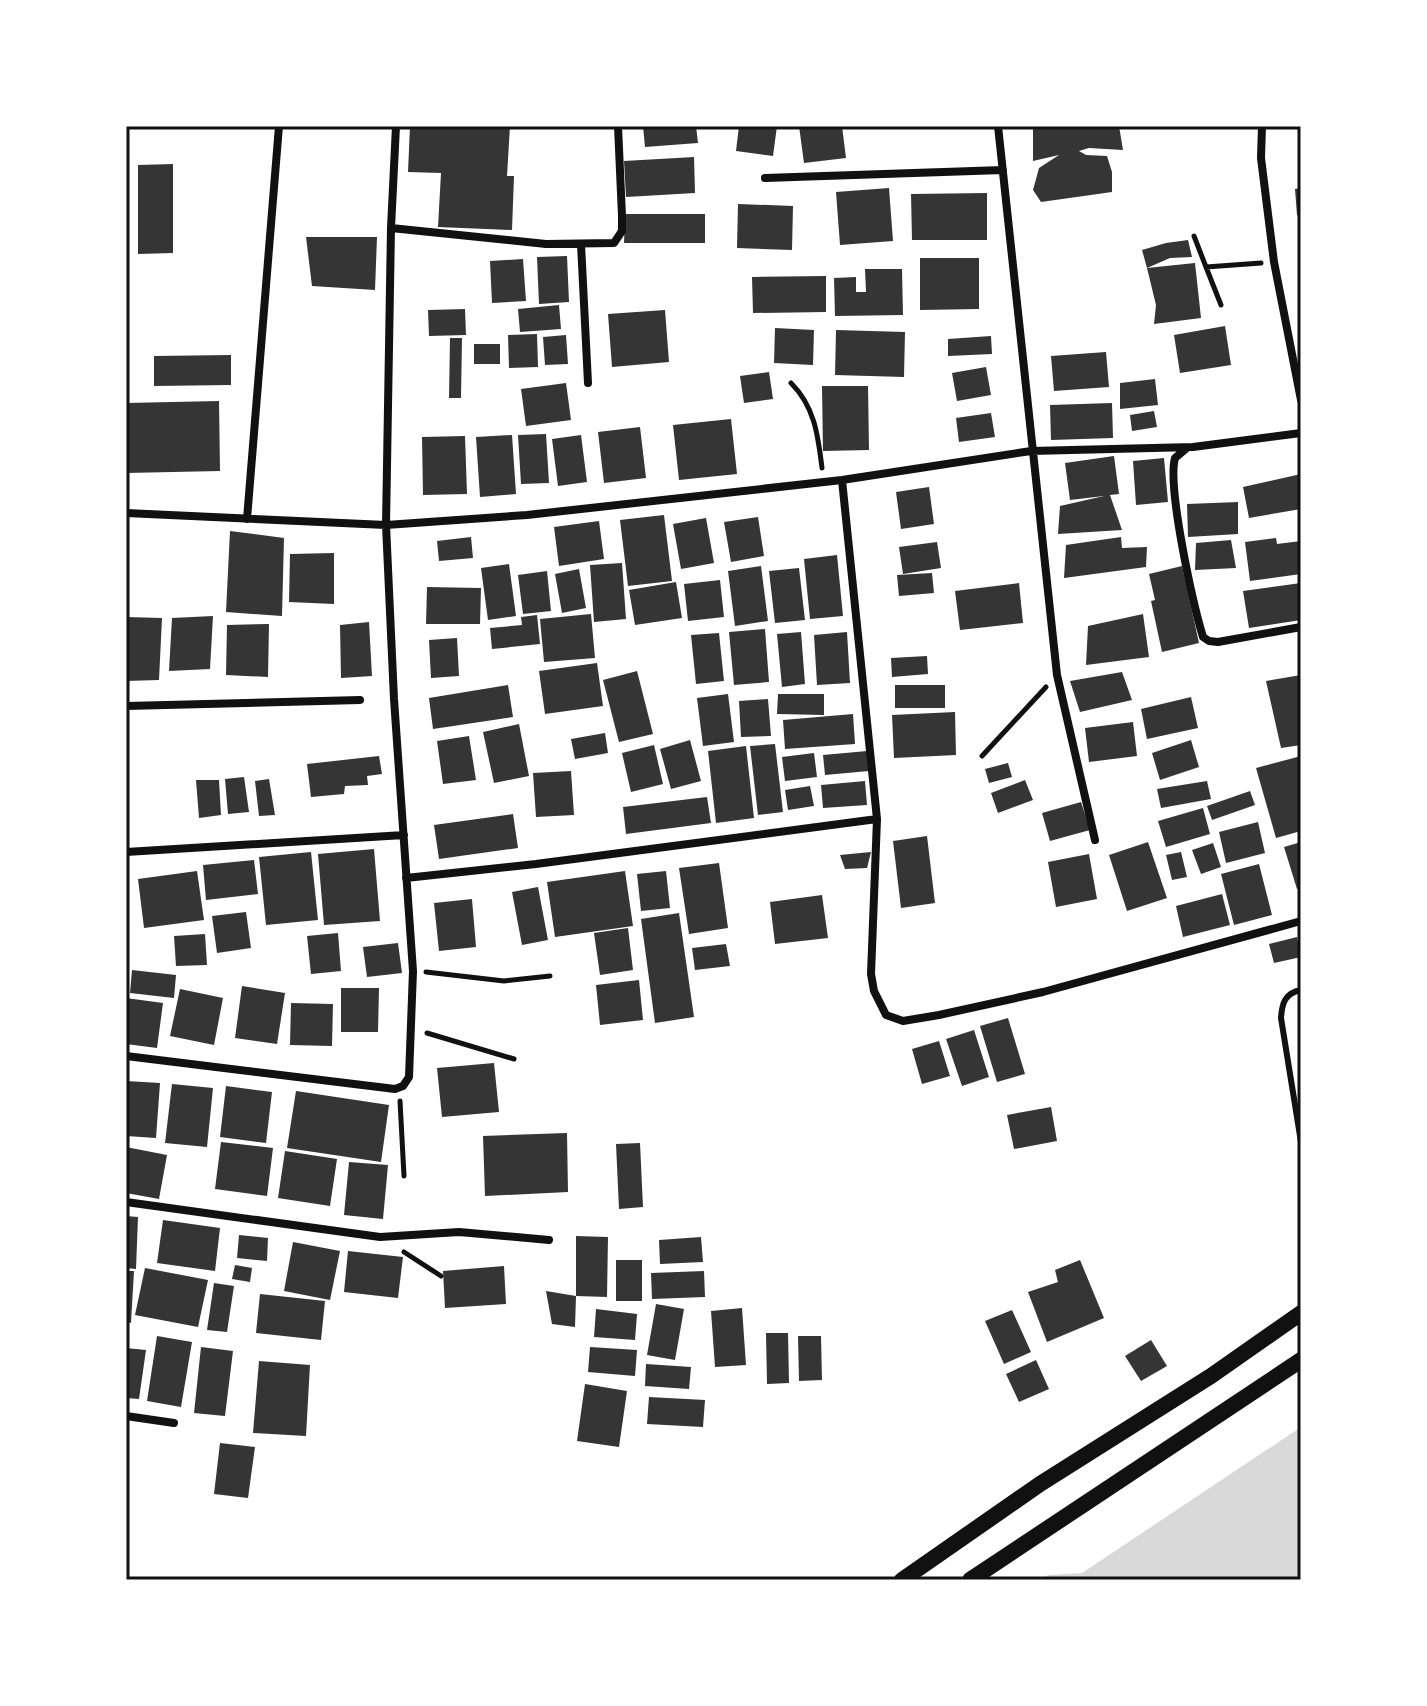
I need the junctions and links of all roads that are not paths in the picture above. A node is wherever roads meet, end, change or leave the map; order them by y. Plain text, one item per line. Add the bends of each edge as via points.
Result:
1 (279, 126) edge
2 (396, 126) edge
3 (618, 126) edge
4 (998, 126) edge
5 (1262, 126) edge
6 (1003, 170) junction
7 (765, 178) dead end
8 (391, 228) junction
9 (581, 244) junction
10 (588, 383) dead end
11 (1301, 400) edge
12 (1301, 433) edge
13 (1193, 447) junction
14 (1031, 451) junction
15 (842, 480) junction
16 (126, 513) edge
17 (247, 519) junction
18 (386, 525) junction
19 (1301, 627) edge
20 (360, 700) dead end
21 (126, 706) edge
22 (877, 819) junction
23 (404, 835) junction
24 (1095, 840) dead end
25 (126, 852) edge
26 (406, 878) junction
27 (1301, 921) edge
28 (1301, 990) edge
29 (126, 1056) edge
30 (1301, 1142) edge
31 (126, 1202) edge
32 (549, 1240) dead end
33 (1301, 1313) edge
34 (1301, 1360) edge
35 (126, 1416) edge
36 (174, 1423) dead end
37 (902, 1580) edge
38 (970, 1580) edge

1 - 17 street
2 - 8 street
3 - 9 street via 622,231 614,243
4 - 6 street
5 - 11 street via 1274,262
6 - 7 street
6 - 14 street
8 - 9 street
8 - 18 street
9 - 10 street
12 - 13 street
13 - 14 street
13 - 19 street via 1175,458 1171,475 1203,637 1218,642
14 - 15 street
14 - 24 street via 1057,675
15 - 18 street
15 - 22 street
16 - 17 street
17 - 18 street
18 - 23 street
20 - 21 street
22 - 26 street
22 - 27 street via 871,974 879,1004 896,1020 1043,992
23 - 25 street
23 - 26 street
26 - 29 street via 413,971 410,1070 400,1088
28 - 30 lane via 1285,998 1281,1018
31 - 32 street via 380,1237 459,1232
33 - 37 main road
34 - 38 main road
35 - 36 street

